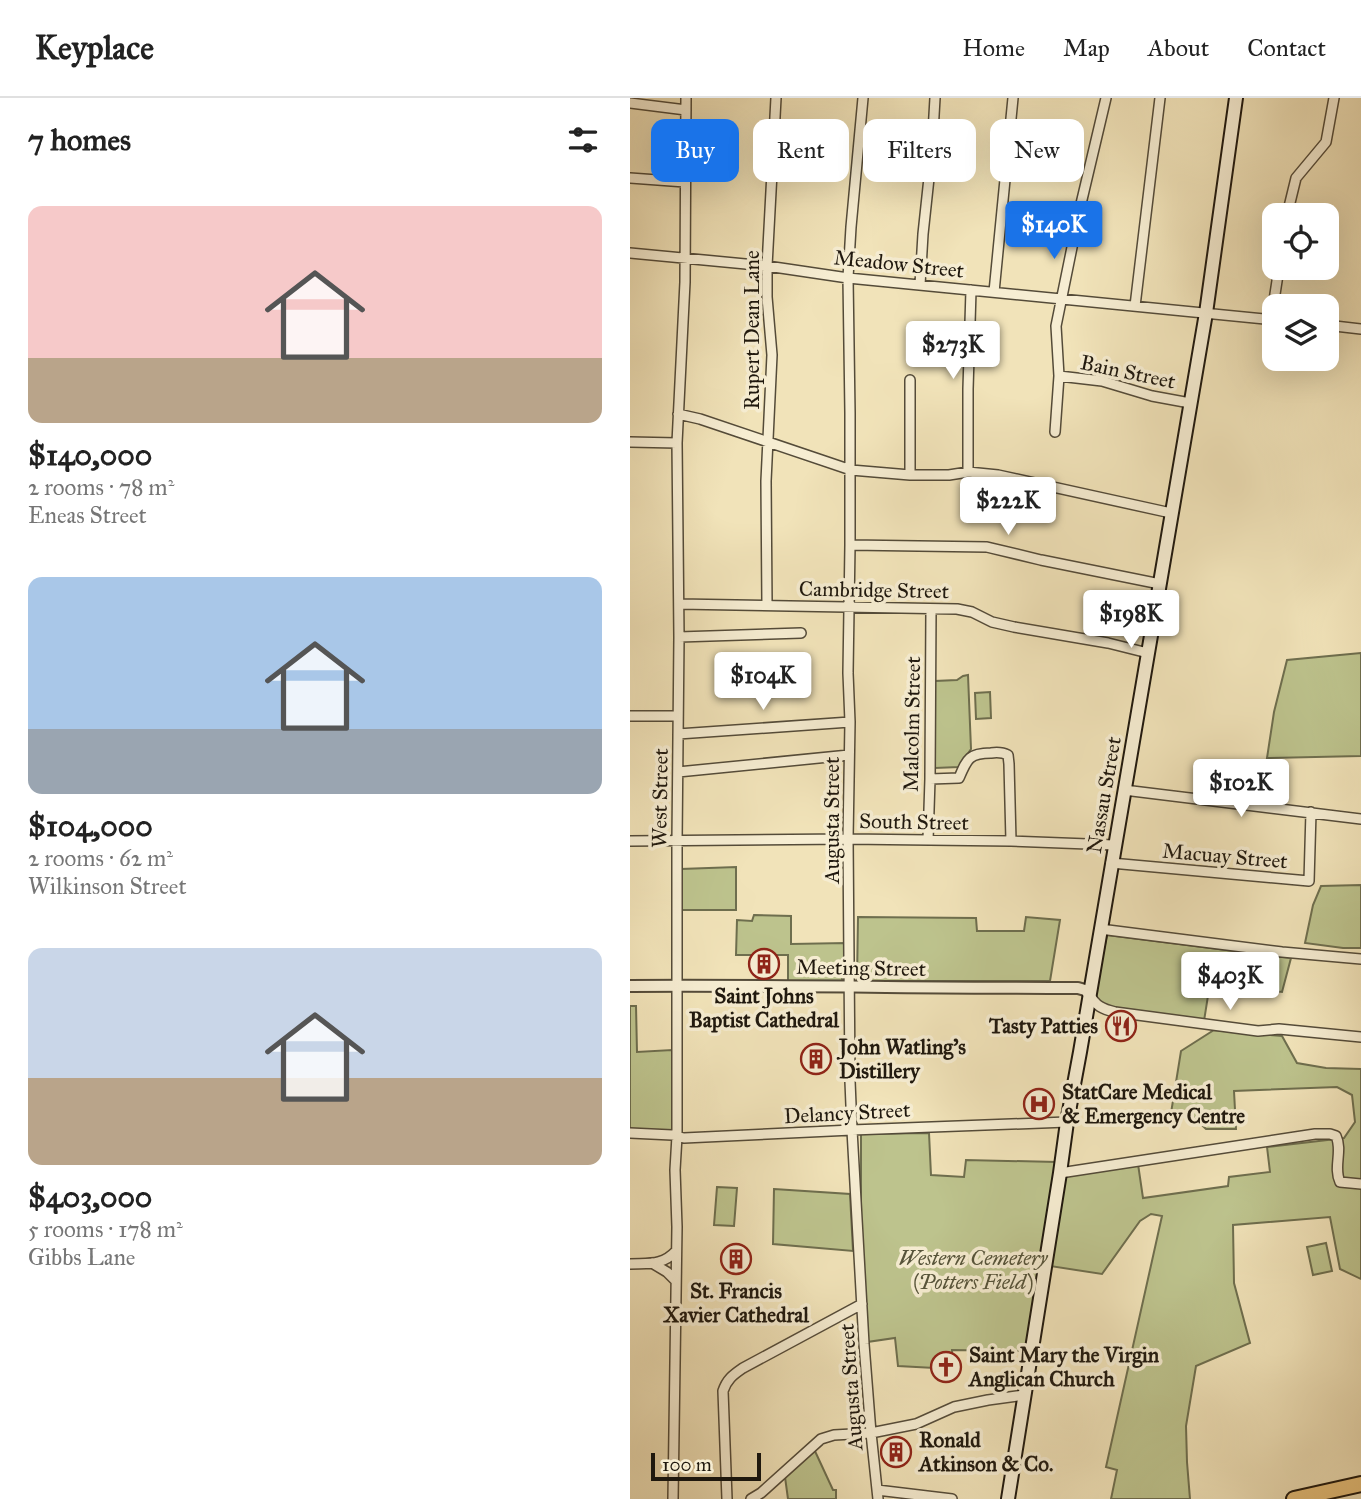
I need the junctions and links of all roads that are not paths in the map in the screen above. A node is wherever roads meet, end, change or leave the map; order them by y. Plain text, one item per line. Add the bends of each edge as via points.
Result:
1 (686, 98) edge
2 (776, 98) edge
3 (863, 98) edge
4 (935, 98) edge
5 (1013, 98) edge
6 (1106, 98) edge
7 (1160, 98) edge
8 (1237, 98) edge
9 (1334, 98) edge
10 (630, 103) edge
11 (686, 110) junction
12 (630, 178) edge
13 (685, 183) junction
14 (1290, 203) edge
15 (630, 253) edge
16 (686, 258) junction
17 (767, 266) junction
18 (848, 278) junction
19 (920, 285) junction
20 (971, 290) junction
21 (994, 292) junction
22 (1061, 299) junction
23 (1135, 306) junction
24 (1206, 313) junction
25 (1262, 319) edge
26 (1339, 327) edge
27 (1361, 329) edge
28 (1059, 376) junction
29 (910, 380) dead end
30 (1190, 403) junction
31 (678, 414) junction
32 (1055, 432) dead end
33 (630, 442) edge
34 (677, 443) junction
35 (768, 443) junction
36 (850, 470) junction
37 (968, 472) junction
38 (911, 475) junction
39 (1171, 513) junction
40 (850, 545) junction
41 (1160, 584) junction
42 (678, 604) junction
43 (767, 605) junction
44 (849, 607) junction
45 (930, 609) junction
46 (801, 633) dead end
47 (679, 637) junction
48 (1148, 653) junction
49 (630, 716) edge
50 (678, 716) junction
51 (850, 722) junction
52 (678, 734) junction
53 (849, 755) junction
54 (678, 772) junction
55 (930, 779) junction
56 (1124, 790) junction
57 (1311, 812) junction
58 (1361, 819) edge
59 (848, 839) junction
60 (928, 840) junction
61 (630, 841) edge
62 (677, 841) junction
63 (1011, 841) junction
64 (1114, 845) junction
65 (1111, 863) junction
66 (1100, 929) junction
67 (1361, 959) edge
68 (850, 985) junction
69 (630, 986) edge
70 (677, 986) junction
71 (1089, 994) junction
72 (1361, 1037) edge
73 (1067, 1122) junction
74 (852, 1130) junction
75 (630, 1133) edge
76 (677, 1136) junction
77 (1060, 1173) junction
78 (1361, 1184) edge
79 (676, 1251) junction
80 (652, 1263) junction
81 (630, 1264) edge
82 (675, 1280) junction
83 (862, 1304) junction
84 (1024, 1395) junction
85 (871, 1433) junction
86 (1361, 1484) edge
87 (877, 1494) edge
88 (761, 1496) edge
89 (673, 1499) edge
90 (727, 1499) edge
91 (751, 1499) edge
92 (952, 1499) edge
93 (1007, 1499) edge
94 (1294, 1499) edge

1 - 11 street, West Street
2 - 17 street, Rupert Dean Lane
3 - 18 street, Augusta Street
4 - 19 street
5 - 21 street
6 - 22 street
7 - 23 street
8 - 24 main road, Nassau Street
9 - 14 street via 1326,142 1296,178
10 - 11 street
11 - 13 street, West Street
12 - 13 street
13 - 16 street, West Street
15 - 16 street, Meadow Street
16 - 17 street, Meadow Street
16 - 31 street, West Street
17 - 18 street, Meadow Street
17 - 35 street, Rupert Dean Lane via 772,355
18 - 19 street, Meadow Street
18 - 36 street, Augusta Street
19 - 20 street, Meadow Street
20 - 21 street, Meadow Street
20 - 37 street
21 - 22 street, Meadow Street
22 - 23 street, Meadow Street
22 - 28 street via 1056,326
23 - 24 street, Meadow Street
24 - 25 street, Meadow Street
24 - 30 main road, Nassau Street
26 - 27 street
28 - 30 street, Bain Street via 1102,381
28 - 32 street
29 - 38 street
30 - 39 main road, Nassau Street
31 - 34 street, West Street
31 - 35 street
33 - 34 street
34 - 42 street, West Street
35 - 36 street
35 - 43 street, Rupert Dean Lane
36 - 38 street
36 - 40 street, Augusta Street
37 - 38 street
37 - 39 street
39 - 41 main road, Nassau Street
40 - 41 street via 987,547
40 - 44 street, Augusta Street
41 - 48 main road, Nassau Street
42 - 43 street, Cambridge Street
42 - 47 street, West Street
43 - 44 street, Cambridge Street
44 - 45 street, Cambridge Street
44 - 51 street, Augusta Street
45 - 48 street, Cambridge Street via 972,612 992,622
45 - 55 street, Malcolm Street
46 - 47 street
47 - 50 street, West Street
48 - 56 main road, Nassau Street
49 - 50 street
50 - 52 street, West Street
51 - 52 street
51 - 53 street, Augusta Street
52 - 54 street, West Street
53 - 54 street
53 - 59 street, Augusta Street
54 - 62 street, West Street
55 - 60 street, Malcolm Street
55 - 63 street via 958,778 967,759 977,753 1008,755
56 - 57 street
56 - 64 main road, Nassau Street
57 - 58 street
57 - 65 street, Macuay Street via 1309,881
59 - 60 street, South Street
59 - 62 street, South Street
59 - 68 street, Augusta Street
60 - 63 street, South Street
61 - 62 street, South Street
62 - 70 street, West Street
63 - 64 street, South Street
64 - 65 main road, Nassau Street
65 - 66 main road, Nassau Street
66 - 67 street
66 - 71 main road, Nassau Street
68 - 70 street, Meeting Street
68 - 71 street, Meeting Street via 1078,988
68 - 74 street, Augusta Street
69 - 70 street, Meeting Street
70 - 76 street, West Street
71 - 72 street via 1098,1007 1115,1012 1258,1031
71 - 73 main road, Nassau Street
73 - 74 street, Delancy Street
73 - 77 main road, Nassau Street
74 - 76 street, Delancy Street
74 - 83 street, Augusta Street
75 - 76 street, Delancy Street
76 - 79 street, West Street
77 - 78 street via 1330,1134 1338,1140 1336,1174 1340,1182
77 - 84 main road, Nassau Street
79 - 80 street
79 - 82 street, West Street
80 - 81 street
80 - 82 street
82 - 89 street, West Street
83 - 85 street, Augusta Street
83 - 90 street via 743,1368 726,1382
84 - 85 street via 954,1408 916,1424
84 - 93 main road, Nassau Street
85 - 87 street, Augusta Street
85 - 88 street via 821,1439
86 - 94 highway
87 - 92 street
88 - 91 street

